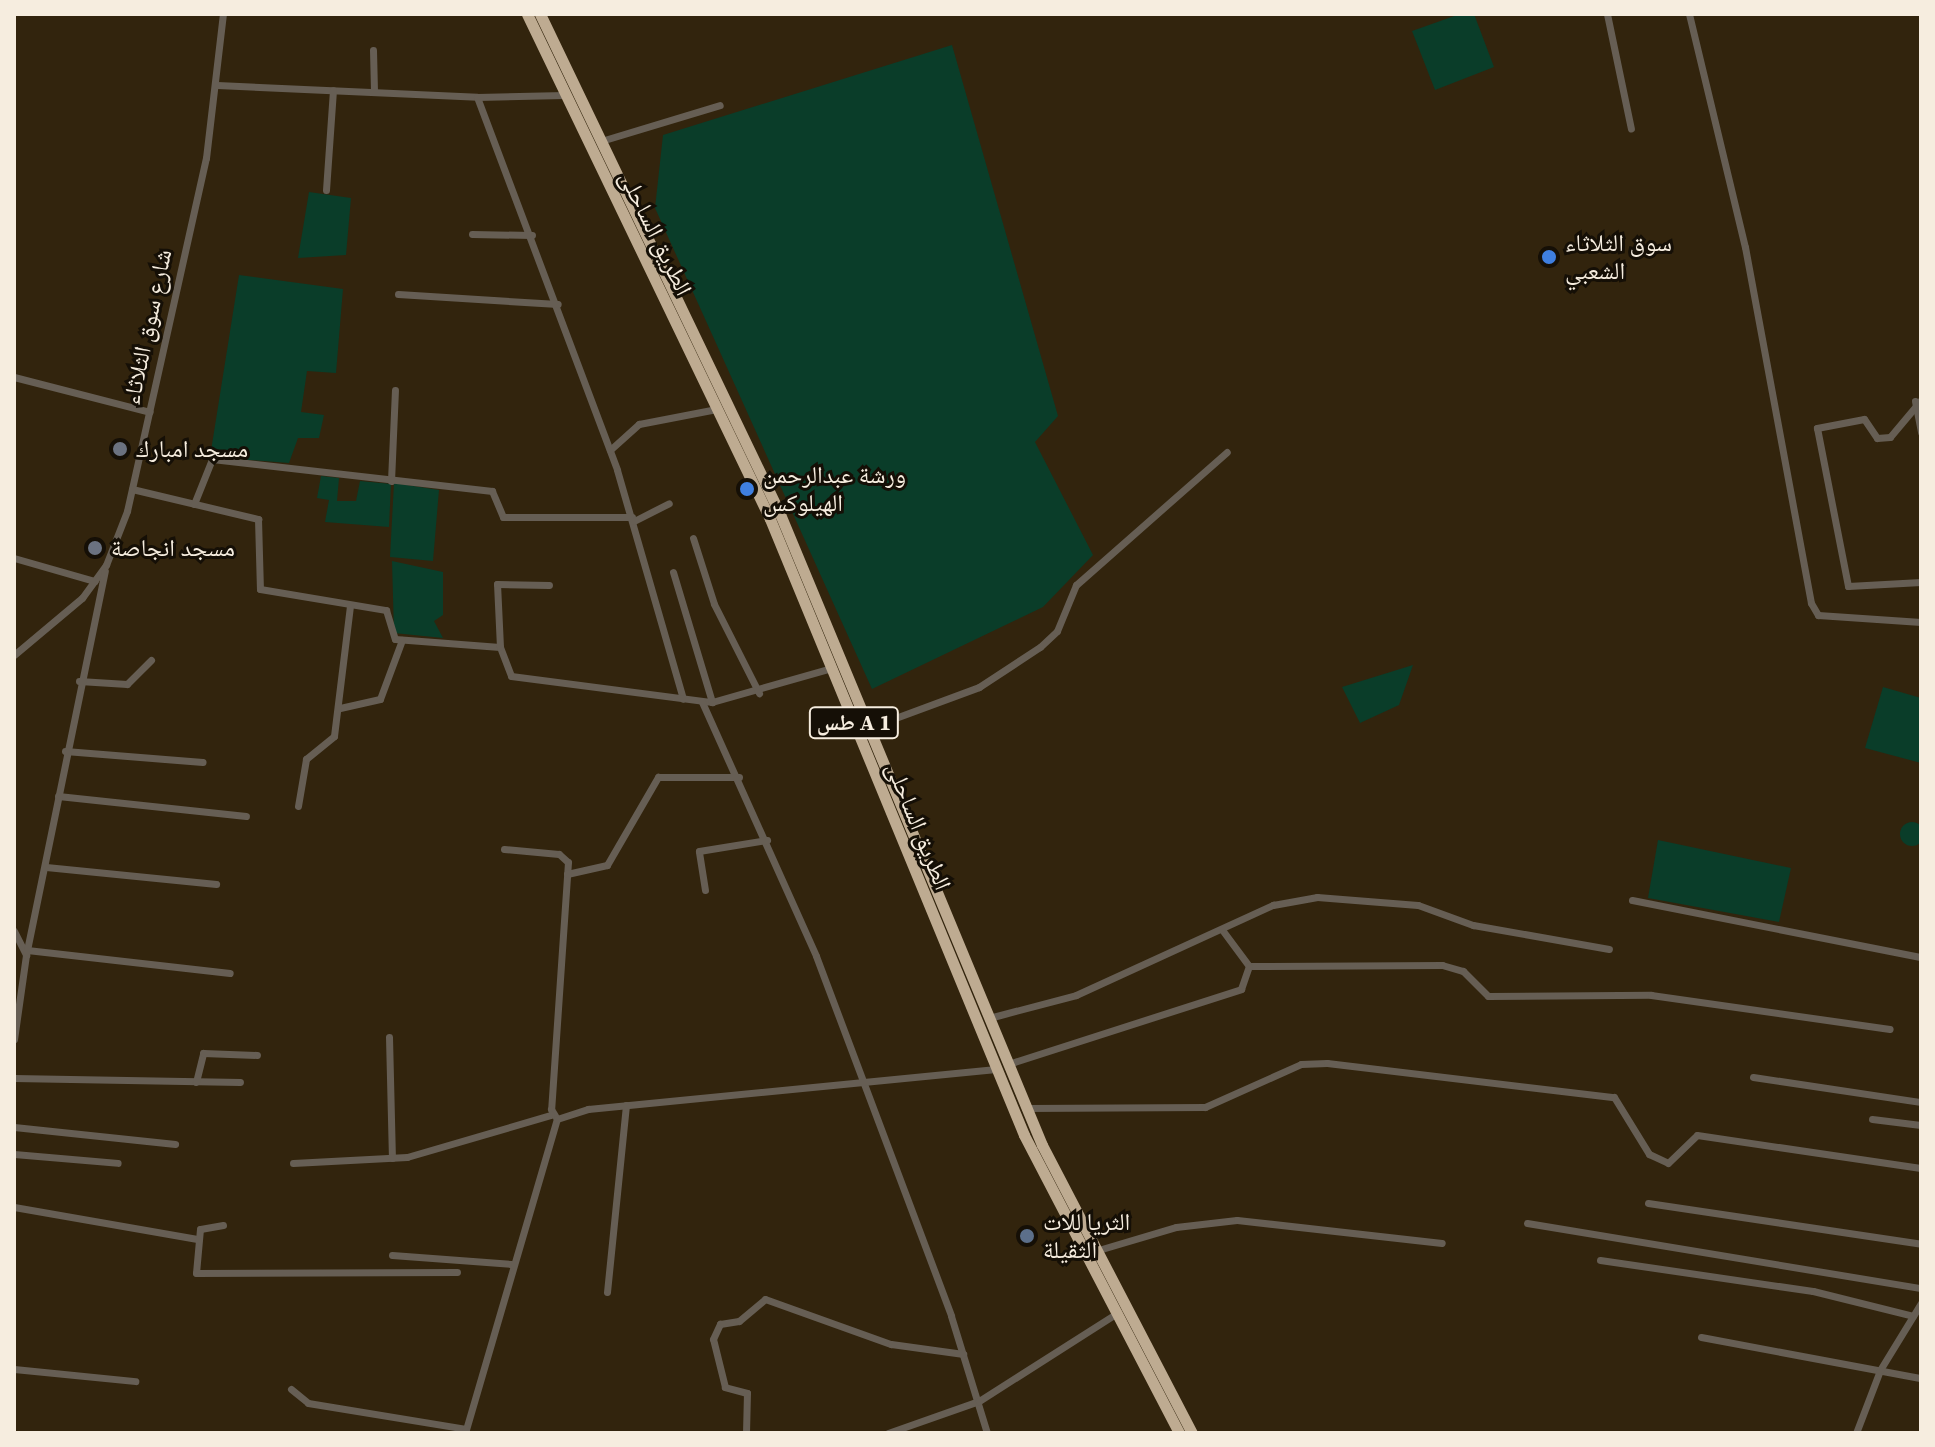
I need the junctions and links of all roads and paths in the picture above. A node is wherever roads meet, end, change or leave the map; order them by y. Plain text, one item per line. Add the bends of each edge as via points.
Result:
1 (223, 14) edge
2 (527, 14) edge
3 (540, 14) edge
4 (1607, 14) edge
5 (1689, 14) edge
6 (373, 50) dead end
7 (217, 85) junction
8 (333, 90) junction
9 (374, 91) junction
10 (564, 95) junction
11 (477, 97) junction
12 (720, 105) dead end
13 (1631, 129) dead end
14 (601, 141) junction
15 (326, 190) dead end
16 (628, 197) junction
17 (616, 202) junction
18 (472, 234) dead end
19 (532, 235) junction
20 (398, 294) dead end
21 (558, 304) junction
22 (14, 377) edge
23 (395, 390) dead end
24 (1918, 400) edge
25 (717, 409) junction
26 (150, 412) junction
27 (1921, 432) edge
28 (610, 450) junction
29 (1227, 452) dead end
30 (391, 481) junction
31 (132, 489) junction
32 (669, 503) dead end
33 (194, 504) junction
34 (633, 519) junction
35 (693, 538) dead end
36 (14, 558) edge
37 (106, 565) junction
38 (673, 572) dead end
39 (95, 581) junction
40 (1921, 582) edge
41 (549, 585) dead end
42 (350, 605) junction
43 (1921, 622) edge
44 (402, 640) junction
45 (500, 647) junction
46 (14, 655) edge
47 (151, 660) dead end
48 (831, 668) junction
49 (79, 681) junction
50 (759, 693) junction
51 (683, 699) junction
52 (702, 702) junction
53 (712, 702) junction
54 (340, 708) junction
55 (871, 727) junction
56 (65, 751) junction
57 (203, 762) dead end
58 (739, 777) junction
59 (58, 796) junction
60 (298, 806) dead end
61 (246, 816) dead end
62 (767, 840) junction
63 (504, 849) dead end
64 (46, 867) junction
65 (567, 874) junction
66 (216, 884) dead end
67 (705, 890) dead end
68 (1632, 900) dead end
69 (953, 929) junction
70 (14, 931) edge
71 (1223, 931) junction
72 (940, 935) junction
73 (20, 943) junction
74 (1609, 949) dead end
75 (14, 950) edge
76 (26, 953) junction
77 (1921, 957) edge
78 (1249, 966) junction
79 (230, 973) dead end
80 (989, 1018) junction
81 (1890, 1029) dead end
82 (389, 1037) dead end
83 (14, 1039) edge
84 (257, 1055) dead end
85 (1008, 1064) junction
86 (996, 1069) junction
87 (1753, 1077) dead end
88 (14, 1078) edge
89 (196, 1082) junction
90 (240, 1082) dead end
91 (863, 1082) junction
92 (1921, 1102) edge
93 (626, 1105) junction
94 (1027, 1108) junction
95 (554, 1117) junction
96 (1872, 1119) dead end
97 (1921, 1125) edge
98 (14, 1127) edge
99 (175, 1144) dead end
100 (14, 1154) edge
101 (392, 1158) junction
102 (118, 1163) dead end
103 (293, 1163) dead end
104 (1921, 1168) edge
105 (1648, 1203) dead end
106 (14, 1207) edge
107 (1527, 1223) dead end
108 (223, 1225) dead end
109 (197, 1239) junction
110 (1442, 1243) dead end
111 (1921, 1244) edge
112 (1095, 1251) junction
113 (392, 1255) dead end
114 (1600, 1260) dead end
115 (511, 1264) junction
116 (457, 1272) dead end
117 (1921, 1288) edge
118 (607, 1292) dead end
119 (1921, 1303) edge
120 (1117, 1313) junction
121 (1913, 1316) junction
122 (1701, 1337) dead end
123 (963, 1354) junction
124 (14, 1369) edge
125 (1880, 1370) junction
126 (1921, 1378) edge
127 (135, 1381) dead end
128 (291, 1389) dead end
129 (979, 1401) junction
130 (465, 1431) edge
131 (746, 1433) edge
132 (888, 1433) edge
133 (987, 1433) edge
134 (1179, 1433) edge
135 (1192, 1433) edge
136 (1856, 1433) edge

1 - 7 street, شارع سوق الثلاثاء
2 - 10 highway, الطريق الساحلى / طس A 1
3 - 14 highway, الطريق الساحلى
4 - 13 street
5 - 43 street via 1745,247 1811,603 1818,615
6 - 9 street
7 - 8 street
7 - 26 street, شارع سوق الثلاثاء
8 - 9 street
8 - 15 street
9 - 11 street
10 - 11 street
10 - 17 highway, الطريق الساحلى / طس A 1
11 - 19 street
12 - 14 street
14 - 16 highway, الطريق الساحلى
16 - 17 highway
16 - 55 highway, الطريق الساحلى via 780,514
17 - 25 highway, الطريق الساحلى / طس A 1
18 - 19 street
19 - 21 street
20 - 21 street
21 - 28 street
22 - 26 street
23 - 30 street
24 - 27 street
24 - 40 street via 1890,437 1877,438 1864,419 1817,428 1848,586
25 - 28 street via 639,424
25 - 48 highway, الطريق الساحلى / طس A 1
26 - 31 street, شارع سوق الثلاثاء
28 - 34 street
29 - 55 street via 1076,585 1057,631 1040,647 979,687
30 - 33 street via 212,459
30 - 34 street via 492,491 503,517
31 - 33 street
31 - 37 street, شارع سوق الثلاثاء
32 - 34 street
33 - 42 street via 258,519 260,589
34 - 51 street
35 - 50 street via 717,613
36 - 39 street
37 - 39 street, شارع سوق الثلاثاء
37 - 49 street
38 - 53 street
39 - 46 street, شارع سوق الثلاثاء
41 - 45 street via 497,584
42 - 44 street via 386,610 392,637
42 - 54 street
44 - 45 street
44 - 54 street via 380,699
45 - 51 street via 511,676
47 - 49 street via 127,684
48 - 50 street
48 - 72 highway, الطريق الساحلى / طس A 1
49 - 56 street
50 - 53 street
51 - 52 street
52 - 53 street
52 - 58 street
54 - 60 street via 332,740 306,759
55 - 69 highway, الطريق الساحلى
56 - 57 street
56 - 59 street
58 - 62 street
58 - 65 street via 658,777 607,865
59 - 61 street
59 - 64 street
62 - 67 street via 699,851
62 - 91 street
63 - 65 street via 563,855
64 - 66 street
64 - 76 street
65 - 95 street
68 - 77 street
69 - 72 highway
69 - 80 highway, الطريق الساحلى
70 - 73 street
71 - 74 street via 1284,902 1349,897 1418,905 1473,925
71 - 78 street
71 - 80 street via 1076,995
72 - 86 highway, الطريق الساحلى / طس A 1
73 - 75 street
73 - 76 street
76 - 79 street
76 - 83 street
78 - 81 street via 1442,965 1463,971 1488,996 1651,995
78 - 85 street via 1241,989
80 - 85 highway, الطريق الساحلى
82 - 101 street
84 - 89 street via 203,1053
85 - 94 highway, الطريق الساحلى
86 - 91 street
86 - 120 highway, الطريق الساحلى / طس A 1
87 - 92 street
88 - 89 street
89 - 90 street
91 - 93 street
91 - 123 street
93 - 95 street
93 - 118 street
94 - 104 street via 1205,1107 1318,1063 1614,1097 1649,1154 1668,1163 1697,1135
94 - 112 highway, الطريق الساحلى
95 - 101 street
95 - 115 street
96 - 97 street
98 - 99 street
100 - 102 street
101 - 103 street
105 - 111 street
106 - 109 street
107 - 117 street
108 - 109 street via 203,1227
109 - 116 street via 196,1273
110 - 112 street via 1237,1220 1176,1227
112 - 135 highway, الطريق الساحلى
113 - 115 street
114 - 121 street via 1813,1291
115 - 130 street
119 - 121 street
120 - 129 street
120 - 134 highway, الطريق الساحلى / طس A 1
121 - 125 street
122 - 125 street
123 - 129 street
123 - 131 street via 891,1344 809,1310 759,1301 743,1319 715,1328 713,1339 725,1387 747,1393
124 - 127 street
125 - 126 street
125 - 136 street
128 - 130 street via 308,1403
129 - 132 street
129 - 133 street

